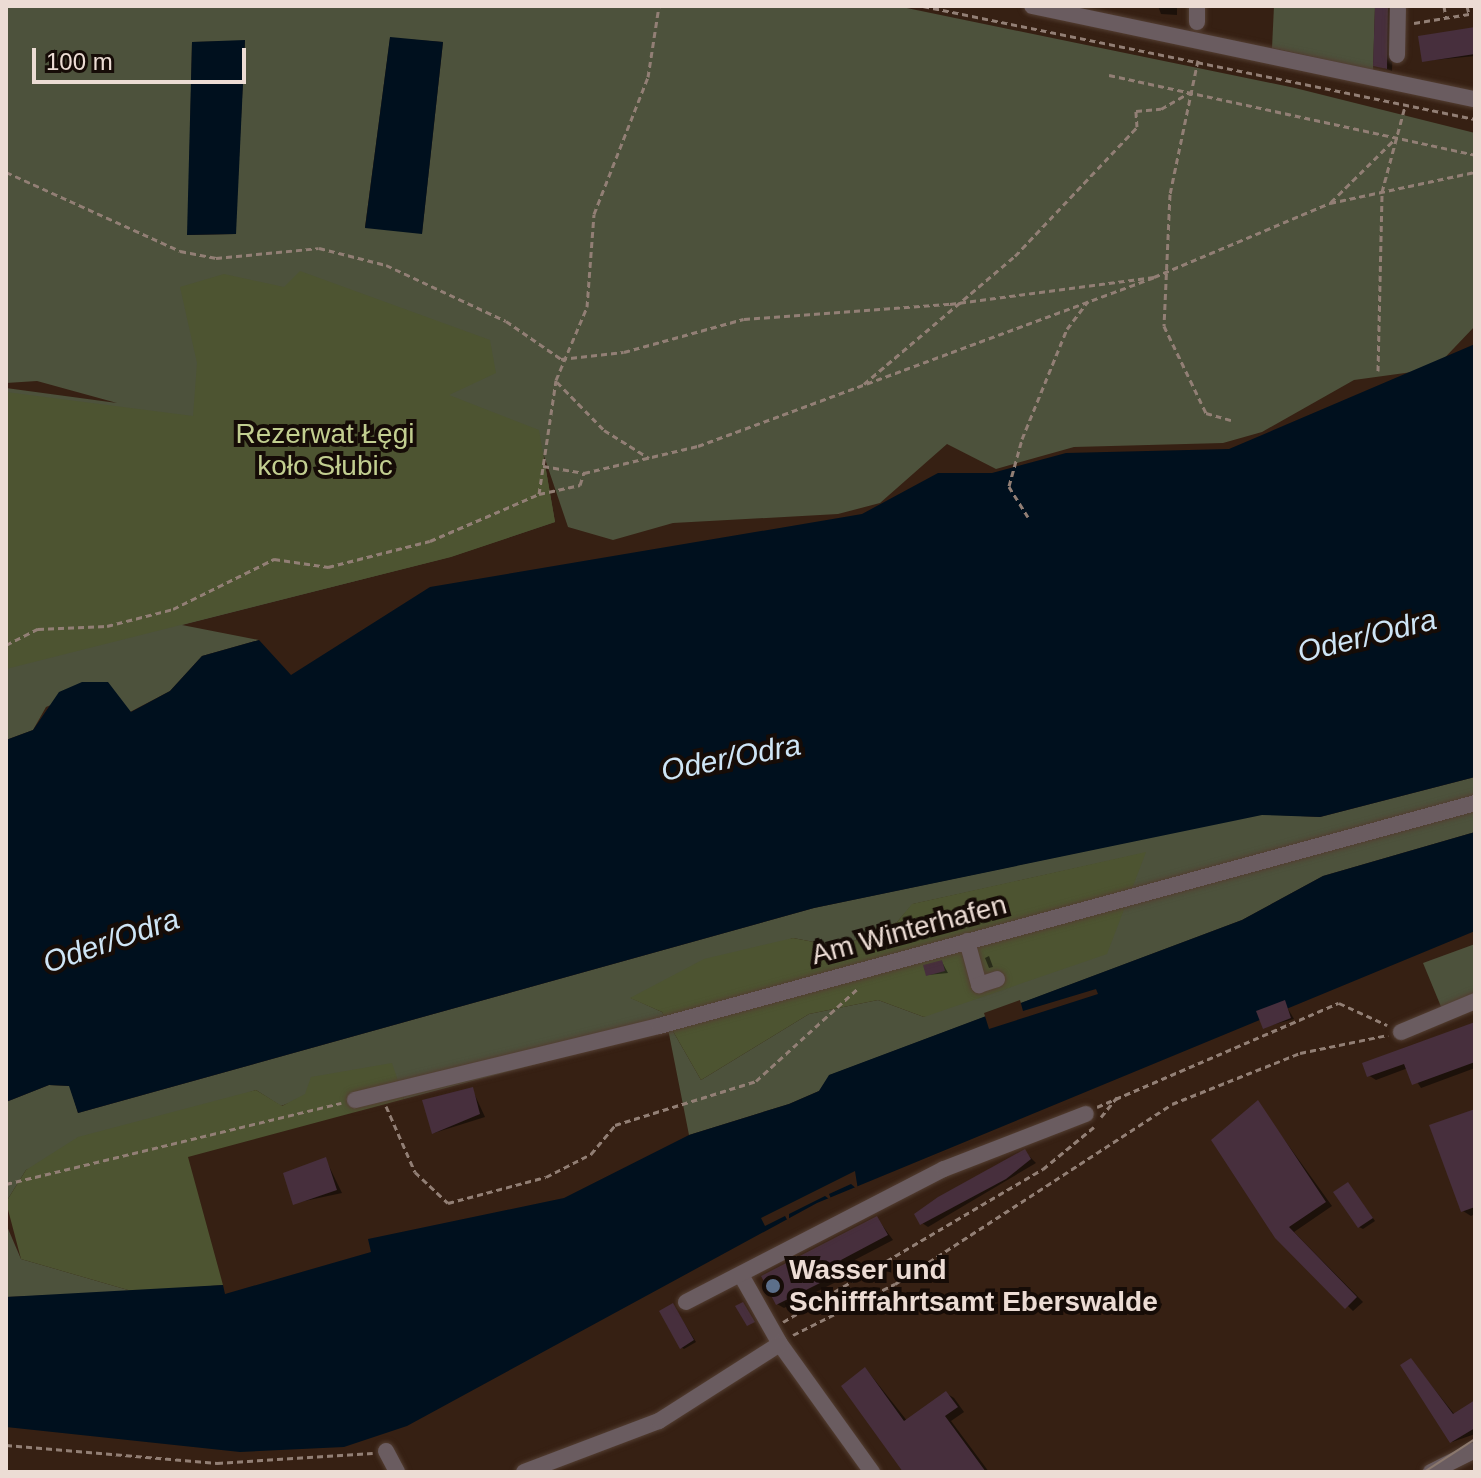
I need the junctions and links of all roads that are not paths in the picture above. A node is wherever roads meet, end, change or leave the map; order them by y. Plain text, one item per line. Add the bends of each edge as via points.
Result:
1 (1032, 6) edge
2 (1402, 12) edge
3 (1397, 55) dead end
4 (1475, 99) edge
5 (1475, 803) edge
6 (967, 941) junction
7 (997, 979) dead end
8 (1475, 1001) edge
9 (1401, 1032) road end
10 (355, 1100) road end
11 (1086, 1114) road end
12 (741, 1275) junction
13 (686, 1302) dead end
14 (780, 1344) junction
15 (1475, 1436) edge
16 (1475, 1450) edge
17 (386, 1451) road end
18 (1452, 1458) junction
19 (397, 1472) edge
20 (524, 1472) edge
21 (872, 1472) edge
22 (1431, 1472) edge

1 - 4 street
2 - 3 street
5 - 6 street, Am Winterhafen
6 - 7 street via 979,985
6 - 10 street, Am Winterhafen
8 - 9 street
11 - 12 street via 944,1169
12 - 13 street
12 - 14 street
14 - 20 street via 659,1421
14 - 21 street
15 - 18 street
16 - 18 street
17 - 19 street
18 - 22 street

